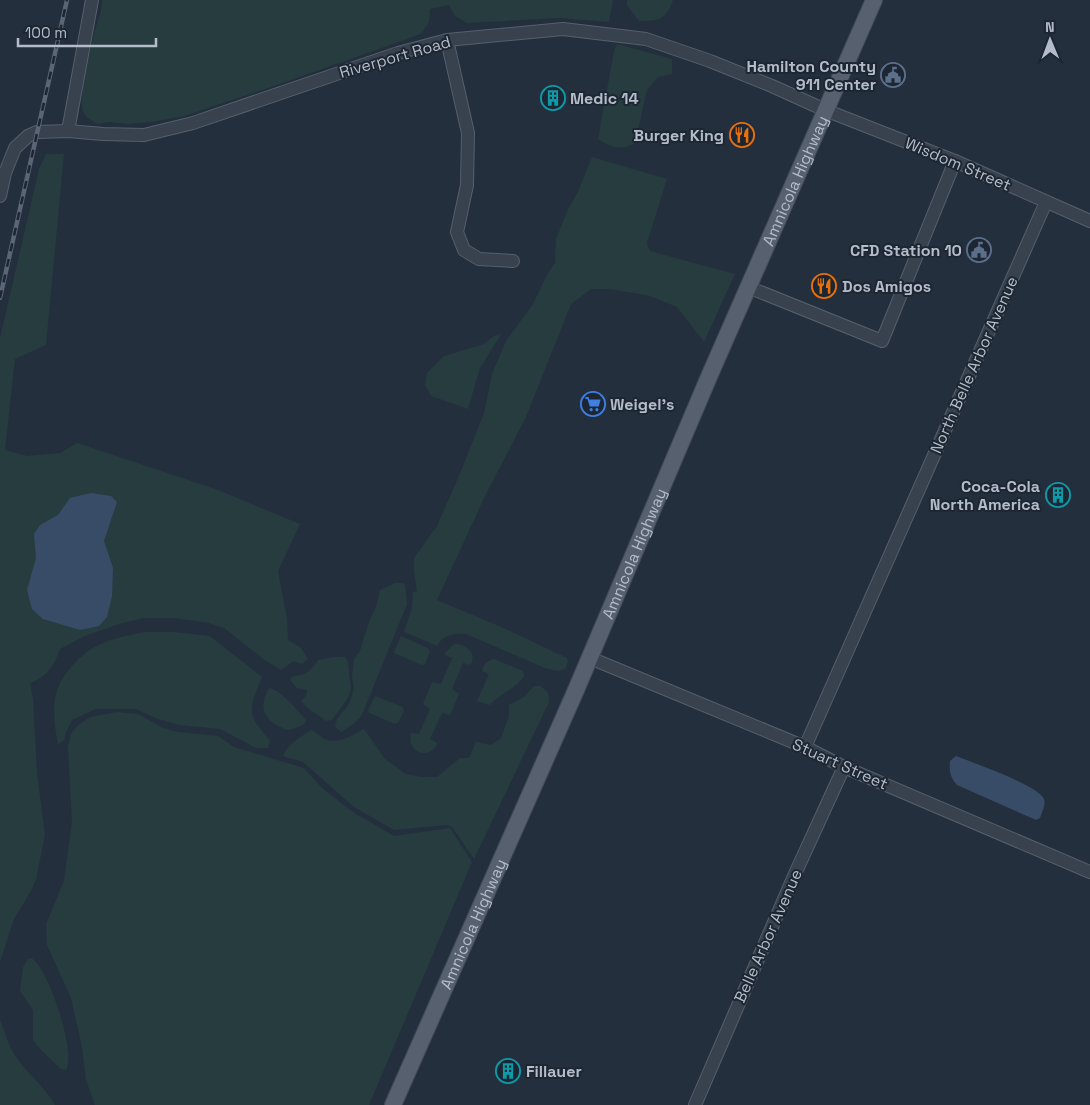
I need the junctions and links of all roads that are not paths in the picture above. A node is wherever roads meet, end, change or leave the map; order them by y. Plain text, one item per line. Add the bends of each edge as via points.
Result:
1 (92, 0) edge
2 (874, 0) edge
3 (448, 40) junction
4 (825, 110) junction
5 (68, 131) junction
6 (955, 161) junction
7 (0, 196) edge
8 (1046, 202) junction
9 (1090, 221) edge
10 (513, 261) dead end
11 (748, 287) junction
12 (590, 658) junction
13 (805, 747) junction
14 (844, 767) junction
15 (1090, 872) edge
16 (393, 1105) edge
17 (694, 1105) edge

1 - 5 street
2 - 4 main road, Amnicola Highway
3 - 4 street, Riverport Road via 563,29 646,39 732,70
3 - 5 street, Riverport Road via 398,53 193,123 144,134
3 - 10 street via 468,133 467,185 458,232 464,250 479,259
4 - 6 street, Wisdom Street
4 - 11 main road, Amnicola Highway
5 - 7 street, Riverport Road via 37,132 28,136 16,148
6 - 8 street, Wisdom Street
6 - 11 street via 882,340
8 - 9 street, Wisdom Street
8 - 13 street, North Belle Arbor Avenue
11 - 12 main road, Amnicola Highway
12 - 13 street, Stuart Street
12 - 16 main road, Amnicola Highway
13 - 14 street, Stuart Street
14 - 15 street, Stuart Street
14 - 17 street, Belle Arbor Avenue

